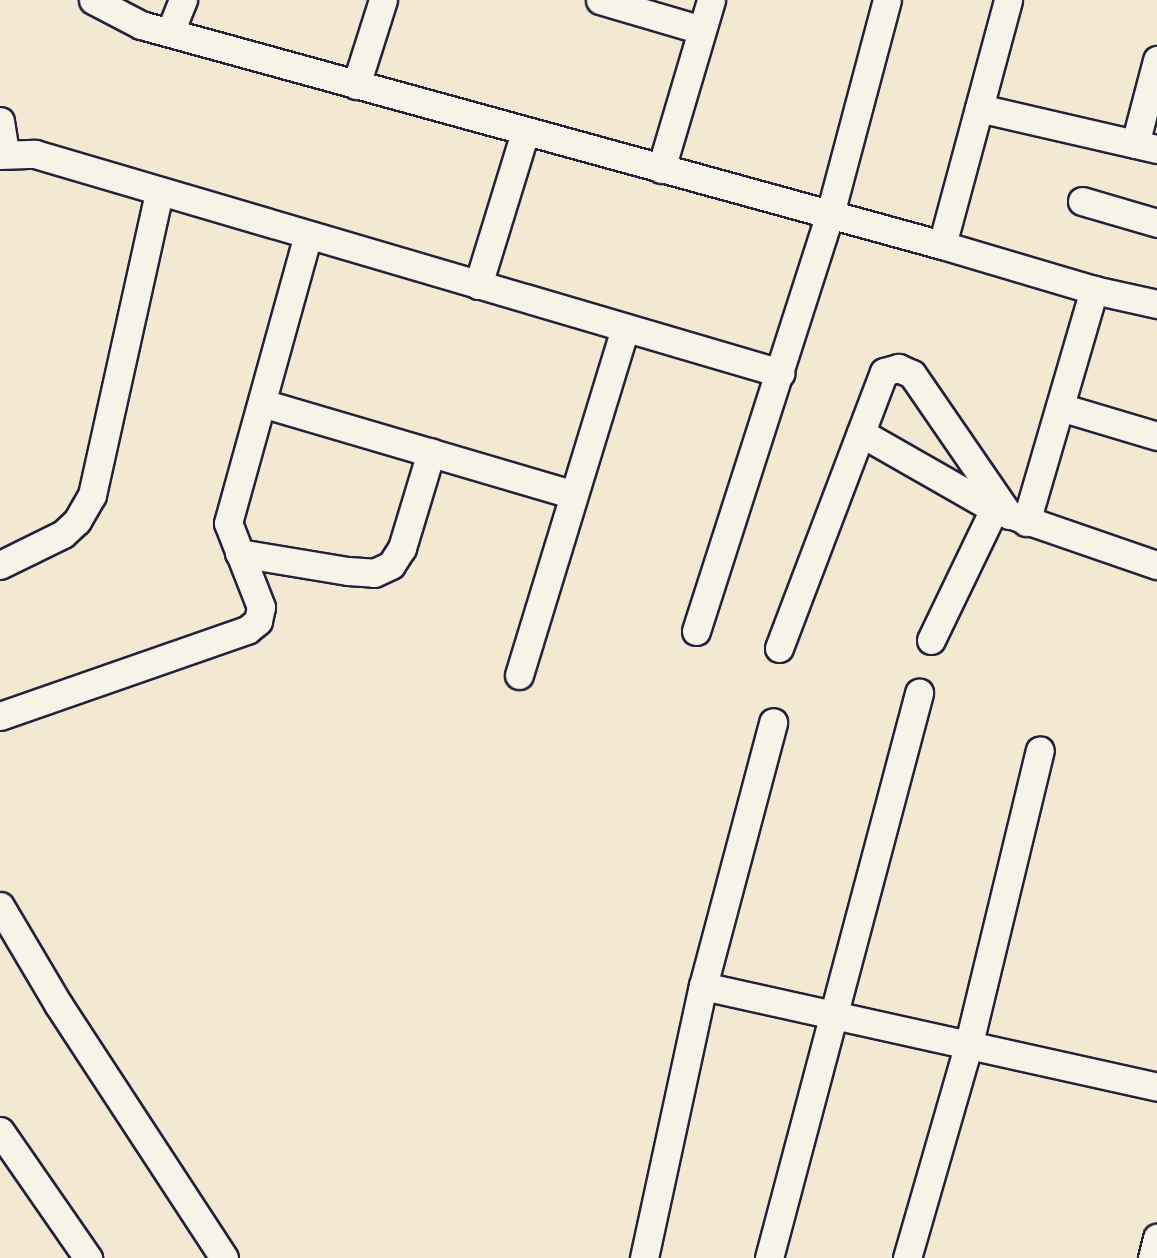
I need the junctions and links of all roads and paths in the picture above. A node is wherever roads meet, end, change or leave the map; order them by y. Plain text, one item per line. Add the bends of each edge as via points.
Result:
1 (93, 0) edge
2 (183, 0) edge
3 (383, 0) edge
4 (600, 0) edge
5 (711, 0) edge
6 (887, 0) edge
7 (1008, 0) edge
8 (702, 30) junction
9 (170, 32) junction
10 (1157, 60) edge
11 (356, 85) junction
12 (979, 108) junction
13 (0, 121) edge
14 (525, 132) junction
15 (1146, 147) edge
16 (2, 154) edge
17 (661, 169) junction
18 (159, 193) junction
19 (1082, 201) dead end
20 (830, 214) junction
21 (1157, 223) edge
22 (308, 235) junction
23 (942, 244) junction
24 (478, 285) junction
25 (1094, 290) junction
26 (1157, 304) edge
27 (625, 328) junction
28 (780, 373) junction
29 (262, 403) junction
30 (1060, 407) junction
31 (861, 433) junction
32 (1157, 436) edge
33 (431, 452) junction
34 (572, 494) junction
35 (1010, 515) junction
36 (239, 554) junction
37 (0, 565) edge
38 (1157, 565) edge
39 (696, 631) dead end
40 (931, 640) dead end
41 (779, 648) dead end
42 (519, 675) dead end
43 (919, 693) dead end
44 (0, 716) edge
45 (772, 722) dead end
46 (1040, 750) dead end
47 (0, 906) edge
48 (703, 986) junction
49 (832, 1012) junction
50 (969, 1043) junction
51 (1157, 1087) edge
52 (0, 1131) edge
53 (1157, 1238) edge
54 (88, 1258) edge
55 (224, 1258) edge
56 (644, 1258) edge
57 (769, 1258) edge
58 (907, 1258) edge
59 (1152, 1258) edge

1 - 9 street via 141,25
2 - 9 street
3 - 11 street
4 - 8 street
5 - 8 street
6 - 20 street
7 - 12 street
8 - 17 street
9 - 11 street
10 - 15 street
11 - 14 street
12 - 15 street
12 - 23 street
13 - 16 street
14 - 17 street
14 - 24 street
16 - 18 street via 35,154
17 - 20 street
18 - 22 street
18 - 37 street via 92,495 77,521 63,534
19 - 21 street
20 - 23 street
20 - 28 street
22 - 24 street
22 - 29 street
23 - 25 street
24 - 27 street
25 - 26 street
25 - 30 street
27 - 28 street
27 - 34 street
28 - 39 street
29 - 33 street
29 - 36 street via 228,523
30 - 32 street
30 - 35 street
31 - 35 street
31 - 35 street via 884,372 898,368 912,374
31 - 41 street
33 - 34 street
33 - 36 street via 402,548 391,565 374,573
34 - 42 street
35 - 38 street
35 - 40 street
36 - 44 street via 261,607 258,621 247,630
43 - 49 street
45 - 48 street
46 - 50 street
47 - 55 street via 58,1004
48 - 49 street
48 - 56 street
49 - 50 street
49 - 57 street
50 - 51 street
50 - 58 street
52 - 54 street
53 - 59 street

